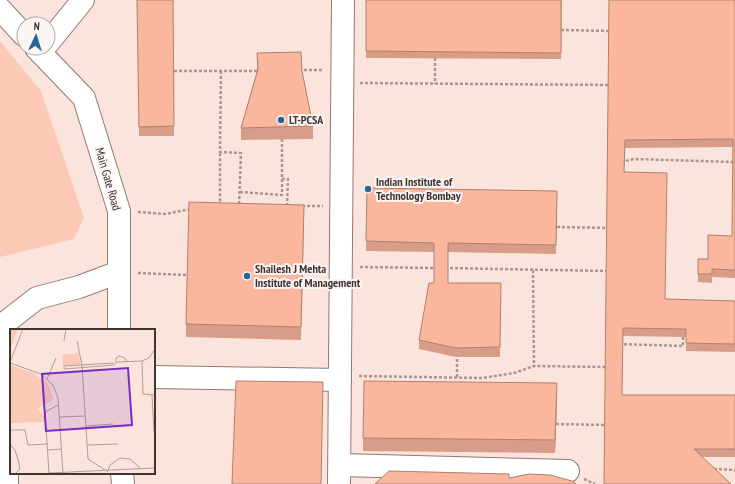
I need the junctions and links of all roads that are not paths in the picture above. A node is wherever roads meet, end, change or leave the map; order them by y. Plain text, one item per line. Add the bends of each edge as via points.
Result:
1 (83, 0) edge
2 (343, 0) edge
3 (0, 9) edge
4 (16, 26) edge
5 (56, 32) edge
6 (49, 56) edge
7 (119, 272) junction
8 (119, 329) edge
9 (155, 377) edge
10 (340, 378) junction
11 (568, 471) dead end
12 (122, 474) edge
13 (340, 475) edge
14 (7, 484) edge
15 (123, 484) edge

1 - 5 street
2 - 10 street
3 - 4 street
6 - 7 street, Main Gate Road via 84,98 119,211
7 - 8 street, Main Gate Road
7 - 14 street via 79,287 37,298 6,322
9 - 10 street
10 - 13 street
11 - 13 street
12 - 15 street

